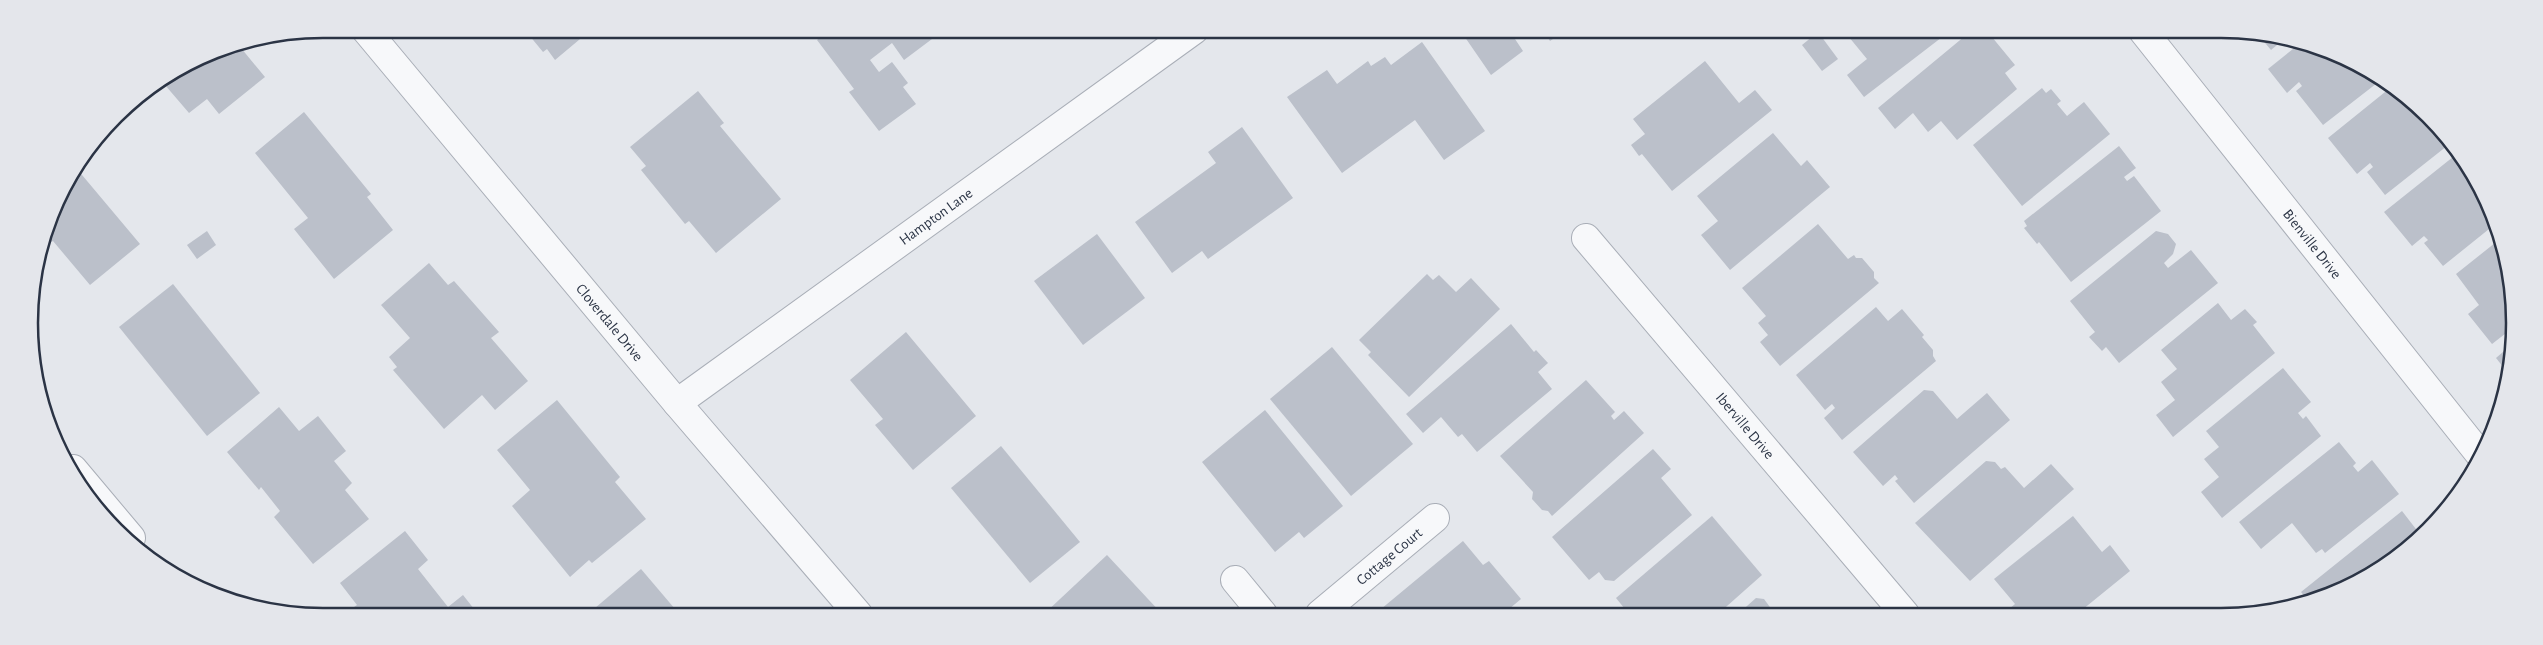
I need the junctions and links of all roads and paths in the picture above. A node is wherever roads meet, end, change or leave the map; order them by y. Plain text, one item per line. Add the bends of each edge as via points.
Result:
1 (373, 38) edge
2 (1183, 38) edge
3 (2150, 38) edge
4 (1586, 238) dead end
5 (677, 402) junction
6 (2476, 449) edge
7 (1435, 518) dead end
8 (1235, 580) dead end
9 (853, 608) edge
10 (1258, 608) edge
11 (1327, 608) edge
12 (1900, 608) edge

1 - 5 street, Cloverdale Drive
2 - 5 street, Hampton Lane
3 - 6 street, Bienville Drive
4 - 12 street, Iberville Drive
5 - 9 street, Cloverdale Drive
7 - 11 street, Cottage Court
8 - 10 street

